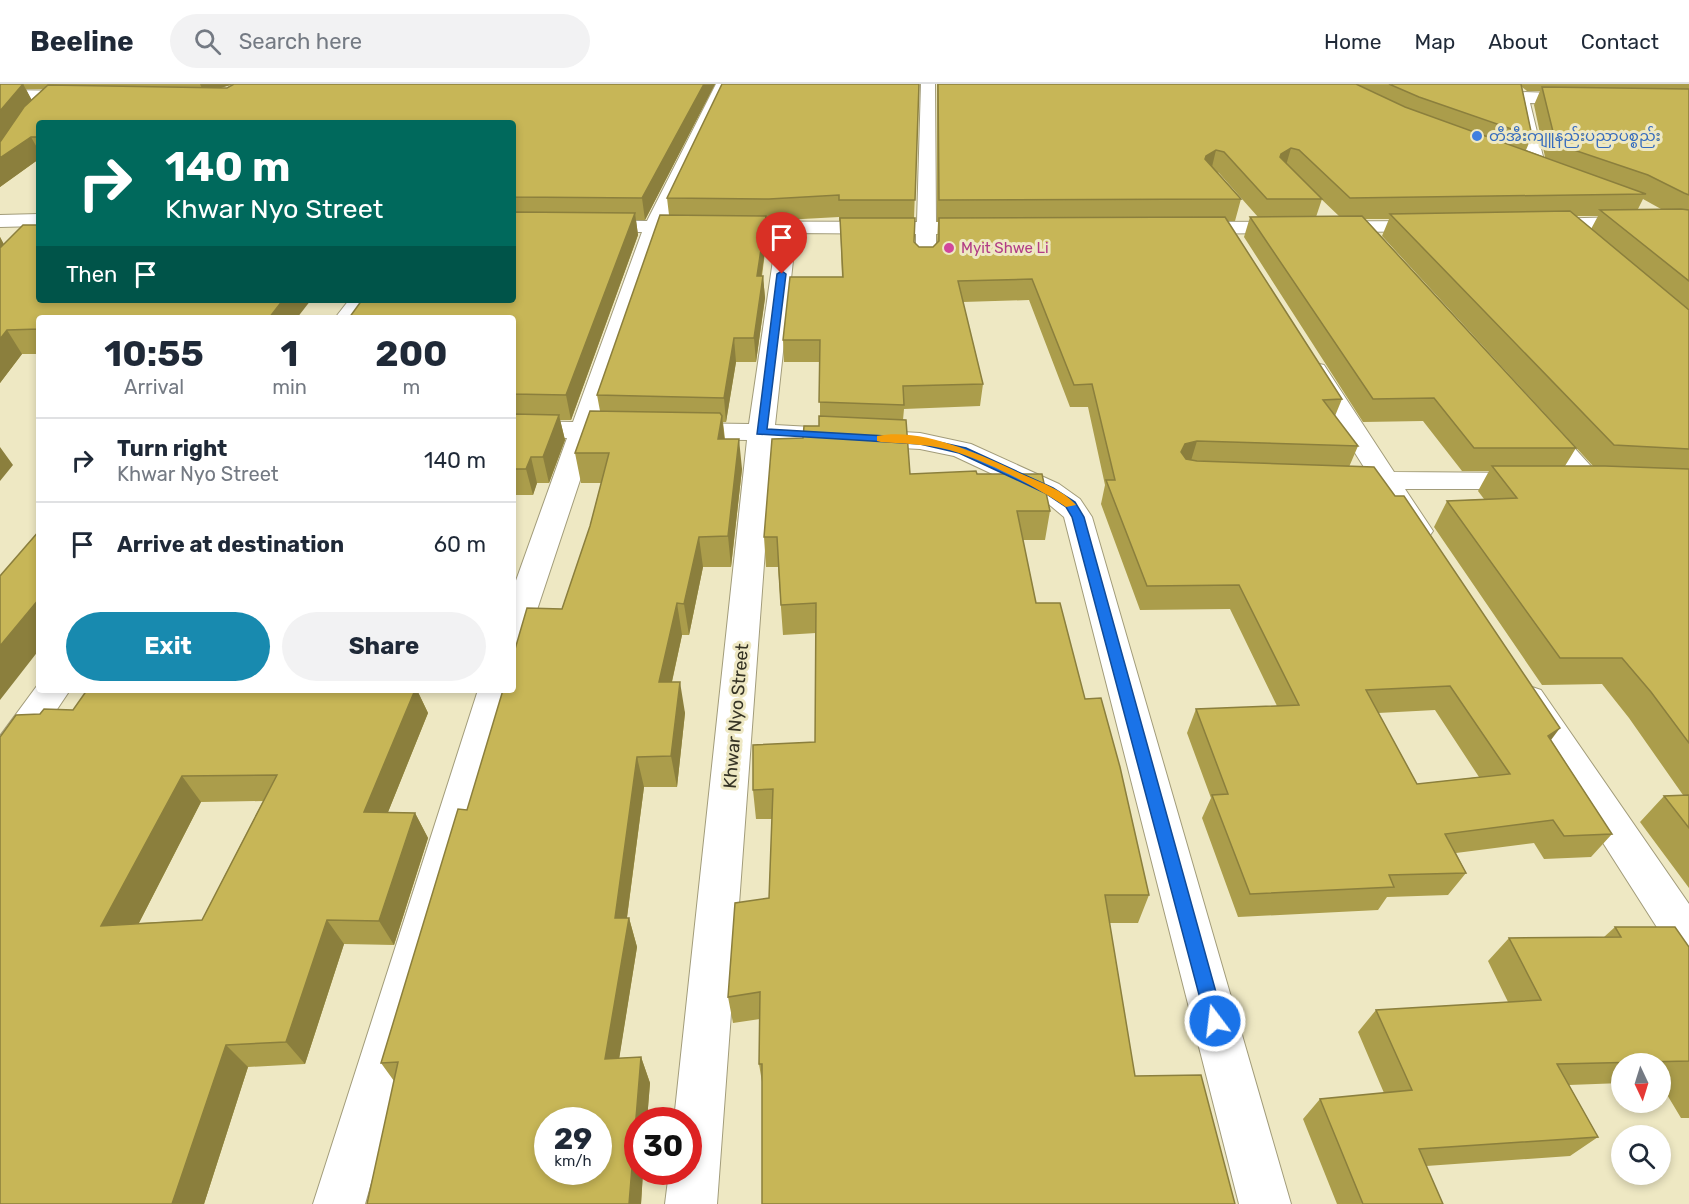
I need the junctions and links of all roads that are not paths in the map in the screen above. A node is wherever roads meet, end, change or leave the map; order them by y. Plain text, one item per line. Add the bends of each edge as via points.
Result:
1 (74, 84) edge
2 (723, 84) edge
3 (928, 84) edge
4 (1506, 84) edge
5 (0, 95) edge
6 (52, 96) junction
7 (99, 97) edge
8 (1522, 98) junction
9 (1591, 99) edge
10 (36, 112) edge
11 (1515, 161) edge
12 (1537, 169) junction
13 (1557, 177) edge
14 (1314, 206) edge
15 (1639, 207) edge
16 (1233, 220) junction
17 (0, 221) edge
18 (1669, 222) junction
19 (1517, 225) edge
20 (1565, 225) junction
21 (516, 226) edge
22 (1445, 226) edge
23 (1689, 227) edge
24 (36, 228) edge
25 (653, 228) junction
26 (927, 228) junction
27 (998, 228) edge
28 (1166, 228) edge
29 (1336, 228) junction
30 (1361, 228) junction
31 (787, 229) junction
32 (1689, 235) edge
33 (1239, 248) edge
34 (1592, 248) edge
35 (1385, 254) edge
36 (925, 261) edge
37 (358, 303) edge
38 (348, 315) edge
39 (1302, 349) edge
40 (1526, 411) edge
41 (516, 429) edge
42 (584, 430) junction
43 (761, 432) junction
44 (1339, 479) edge
45 (1385, 481) junction
46 (1438, 561) edge
47 (516, 625) edge
48 (1510, 670) edge
49 (50, 693) edge
50 (494, 693) edge
51 (12, 727) edge
52 (0, 765) edge
53 (1689, 940) edge
54 (339, 1204) edge
55 (691, 1204) edge
56 (1265, 1204) edge

1 - 6 street
2 - 25 street
3 - 26 street
4 - 8 street
5 - 6 street
6 - 7 street
6 - 10 street
8 - 9 street
8 - 12 street
11 - 12 street
12 - 13 street
14 - 29 street
15 - 18 street
16 - 28 street
16 - 29 street via 1254,228
16 - 33 street
17 - 24 street
18 - 20 street
18 - 23 street
18 - 32 street
19 - 20 street
20 - 34 street
21 - 25 street
22 - 30 street
25 - 31 street
25 - 42 street
26 - 27 street
26 - 31 street
26 - 36 street
29 - 30 street
30 - 35 street
31 - 43 street, Khwar Nyo Street
37 - 38 street
39 - 45 street
40 - 45 street via 1600,482
41 - 42 street
42 - 43 street
42 - 47 street
43 - 55 street, Khwar Nyo Street
43 - 56 street via 920,441 962,450 1049,490 1070,505 1078,517
44 - 45 street
45 - 46 street
48 - 53 street
49 - 51 street
50 - 54 street
51 - 52 street

